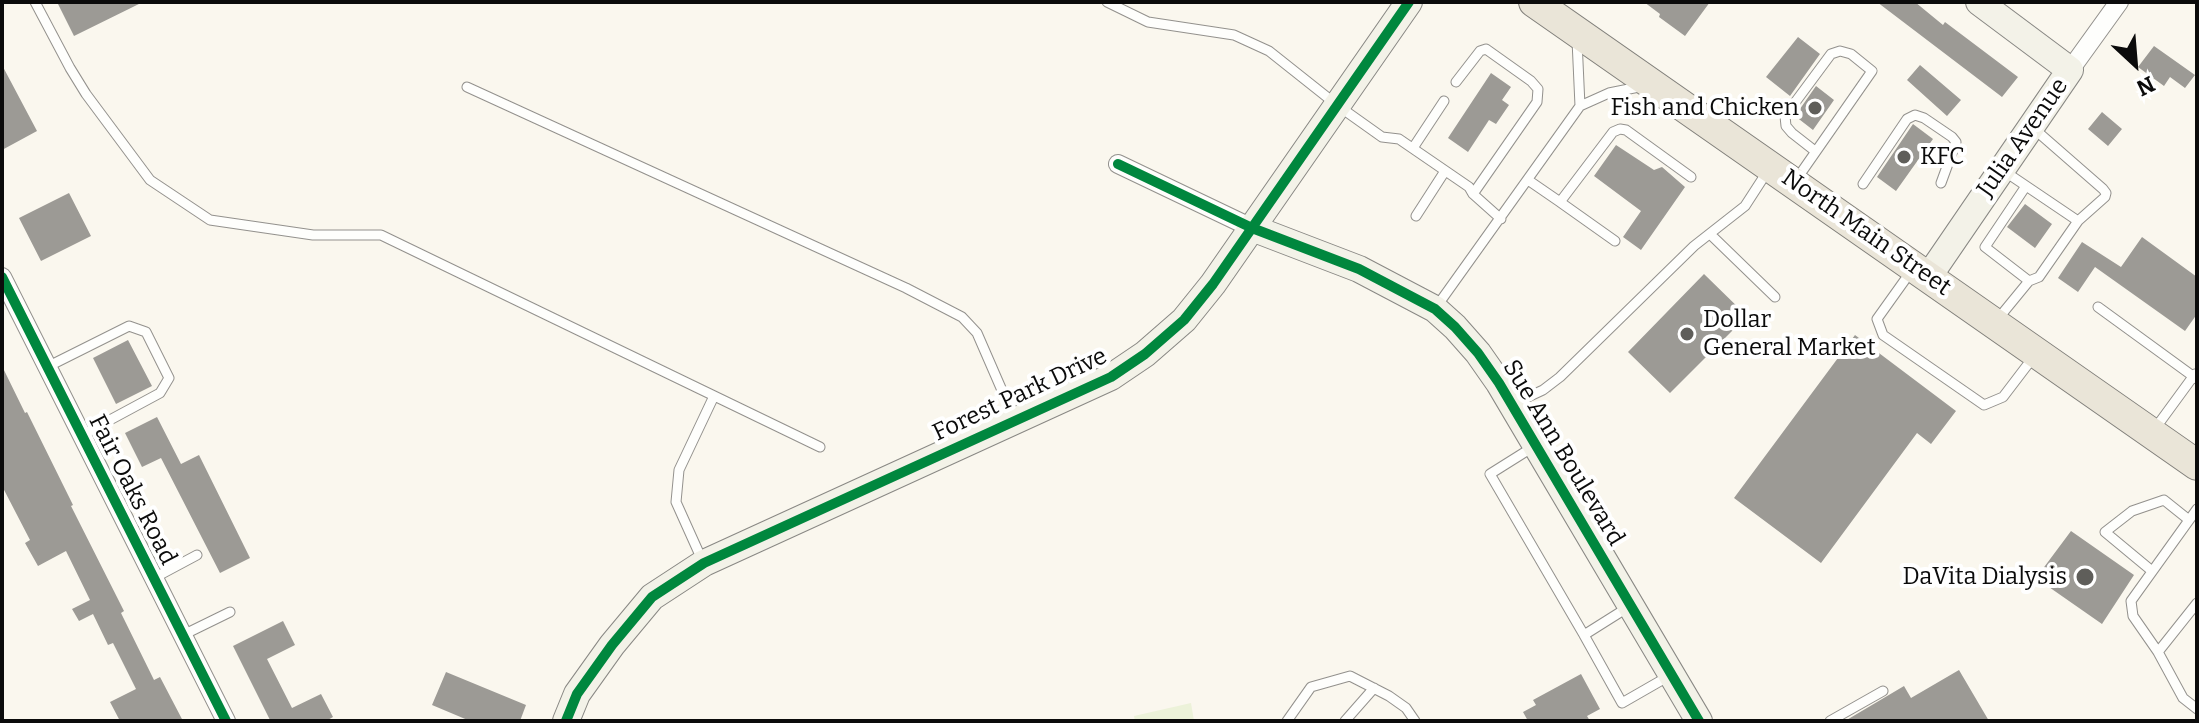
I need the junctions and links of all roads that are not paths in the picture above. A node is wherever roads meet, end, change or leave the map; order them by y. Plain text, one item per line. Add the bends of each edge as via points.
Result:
1 (35, 2) edge
2 (1107, 2) edge
3 (1409, 2) edge
4 (1534, 2) edge
5 (1979, 2) edge
6 (2119, 2) edge
7 (1576, 32) junction
8 (2070, 70) junction
9 (1456, 82) dead end
10 (1654, 84) junction
11 (467, 87) dead end
12 (1444, 101) dead end
13 (1337, 105) junction
14 (1580, 106) junction
15 (2031, 126) junction
16 (1413, 148) junction
17 (1815, 151) junction
18 (1118, 164) dead end
19 (2001, 169) junction
20 (1445, 171) junction
21 (1783, 174) junction
22 (1691, 177) dead end
23 (1528, 180) junction
24 (1941, 183) dead end
25 (1863, 184) dead end
26 (2026, 186) junction
27 (1473, 194) junction
28 (1560, 202) junction
29 (1416, 216) dead end
30 (1501, 219) junction
31 (2078, 221) junction
32 (1252, 228) junction
33 (1710, 234) junction
34 (1615, 241) dead end
35 (1922, 271) junction
36 (2, 277) edge
37 (2029, 281) junction
38 (1775, 297) dead end
39 (2098, 307) dead end
40 (1435, 309) junction
41 (1995, 323) junction
42 (2037, 353) junction
43 (47, 367) junction
44 (2196, 376) edge
45 (714, 396) junction
46 (1512, 405) junction
47 (1015, 421) junction
48 (2151, 434) junction
49 (82, 435) junction
50 (1536, 445) junction
51 (820, 447) dead end
52 (2197, 465) edge
53 (2197, 509) edge
54 (2189, 520) junction
55 (197, 555) dead end
56 (704, 563) junction
57 (2152, 571) junction
58 (154, 578) junction
59 (2197, 603) edge
60 (1631, 606) junction
61 (230, 612) dead end
62 (183, 635) junction
63 (1584, 635) junction
64 (2158, 652) junction
65 (1672, 675) junction
66 (1374, 688) junction
67 (1883, 691) dead end
68 (2197, 709) edge
69 (226, 721) edge
70 (566, 721) edge
71 (1287, 721) edge
72 (1345, 721) edge
73 (1415, 721) edge
74 (1699, 721) edge
75 (1830, 721) edge

1 - 45 lane via 86,94 150,180 210,220 313,235 381,235
2 - 13 lane via 1148,22 1246,40 1269,51
3 - 13 street, Forest Park Drive
4 - 7 main road, North Main Street
5 - 8 street
6 - 8 street, Julia Avenue
7 - 10 main road, North Main Street
7 - 14 lane
8 - 15 street, Julia Avenue
9 - 27 lane via 1486,49 1538,89 1537,102
10 - 14 lane via 1609,93
10 - 21 main road, North Main Street
11 - 47 lane via 962,317 977,333
12 - 16 lane
13 - 16 lane via 1382,137
13 - 32 street, Forest Park Drive
14 - 23 lane
15 - 19 street, Julia Avenue
15 - 31 lane via 2106,193
16 - 20 lane
17 - 17 lane via 1872,71 1851,54 1831,54 1785,116 1786,126
17 - 21 lane
18 - 32 street, Sue Ann Boulevard
19 - 26 lane
19 - 35 street, Julia Avenue
20 - 27 lane
20 - 29 lane
21 - 33 lane
21 - 35 main road, North Main Street
22 - 28 lane via 1620,129
23 - 28 lane
23 - 30 lane
24 - 25 lane via 1956,142 1915,115
26 - 31 lane
26 - 37 lane via 1985,247
27 - 30 lane
28 - 34 lane
30 - 40 lane
31 - 37 lane via 2039,277
32 - 40 street, Sue Ann Boulevard via 1359,269
32 - 47 street, Forest Park Drive via 1184,320 1145,354 1111,377
33 - 38 lane
33 - 46 lane via 1560,377
35 - 41 main road, North Main Street
35 - 42 lane via 1877,319 1883,335 1984,405 2003,397
36 - 43 street, Fair Oaks Road
37 - 41 lane
39 - 44 lane
40 - 46 street, Sue Ann Boulevard via 1478,353
41 - 42 main road, North Main Street
42 - 48 main road, North Main Street
43 - 49 street, Fair Oaks Road
43 - 49 lane via 129,326 146,332 169,378 160,393
44 - 48 lane
45 - 51 lane
45 - 56 lane via 679,470 676,502
46 - 50 street, Sue Ann Boulevard
47 - 56 street, Forest Park Drive
48 - 52 main road, North Main Street
49 - 58 street, Fair Oaks Road
50 - 60 street, Sue Ann Boulevard
50 - 63 lane via 1490,474
53 - 54 lane
54 - 57 lane
54 - 57 lane via 2164,500 2132,511 2105,532
55 - 58 lane
56 - 70 street, Forest Park Drive via 652,597 577,694
57 - 64 lane via 2131,601 2133,616
58 - 62 street, Fair Oaks Road
59 - 64 lane
60 - 63 lane
60 - 65 street, Sue Ann Boulevard
61 - 62 lane
62 - 69 street, Fair Oaks Road
63 - 65 lane via 1622,703
64 - 68 lane via 2183,698
65 - 74 street, Sue Ann Boulevard
66 - 71 lane via 1350,676 1311,687
66 - 72 lane
66 - 73 lane via 1406,708
67 - 75 lane

